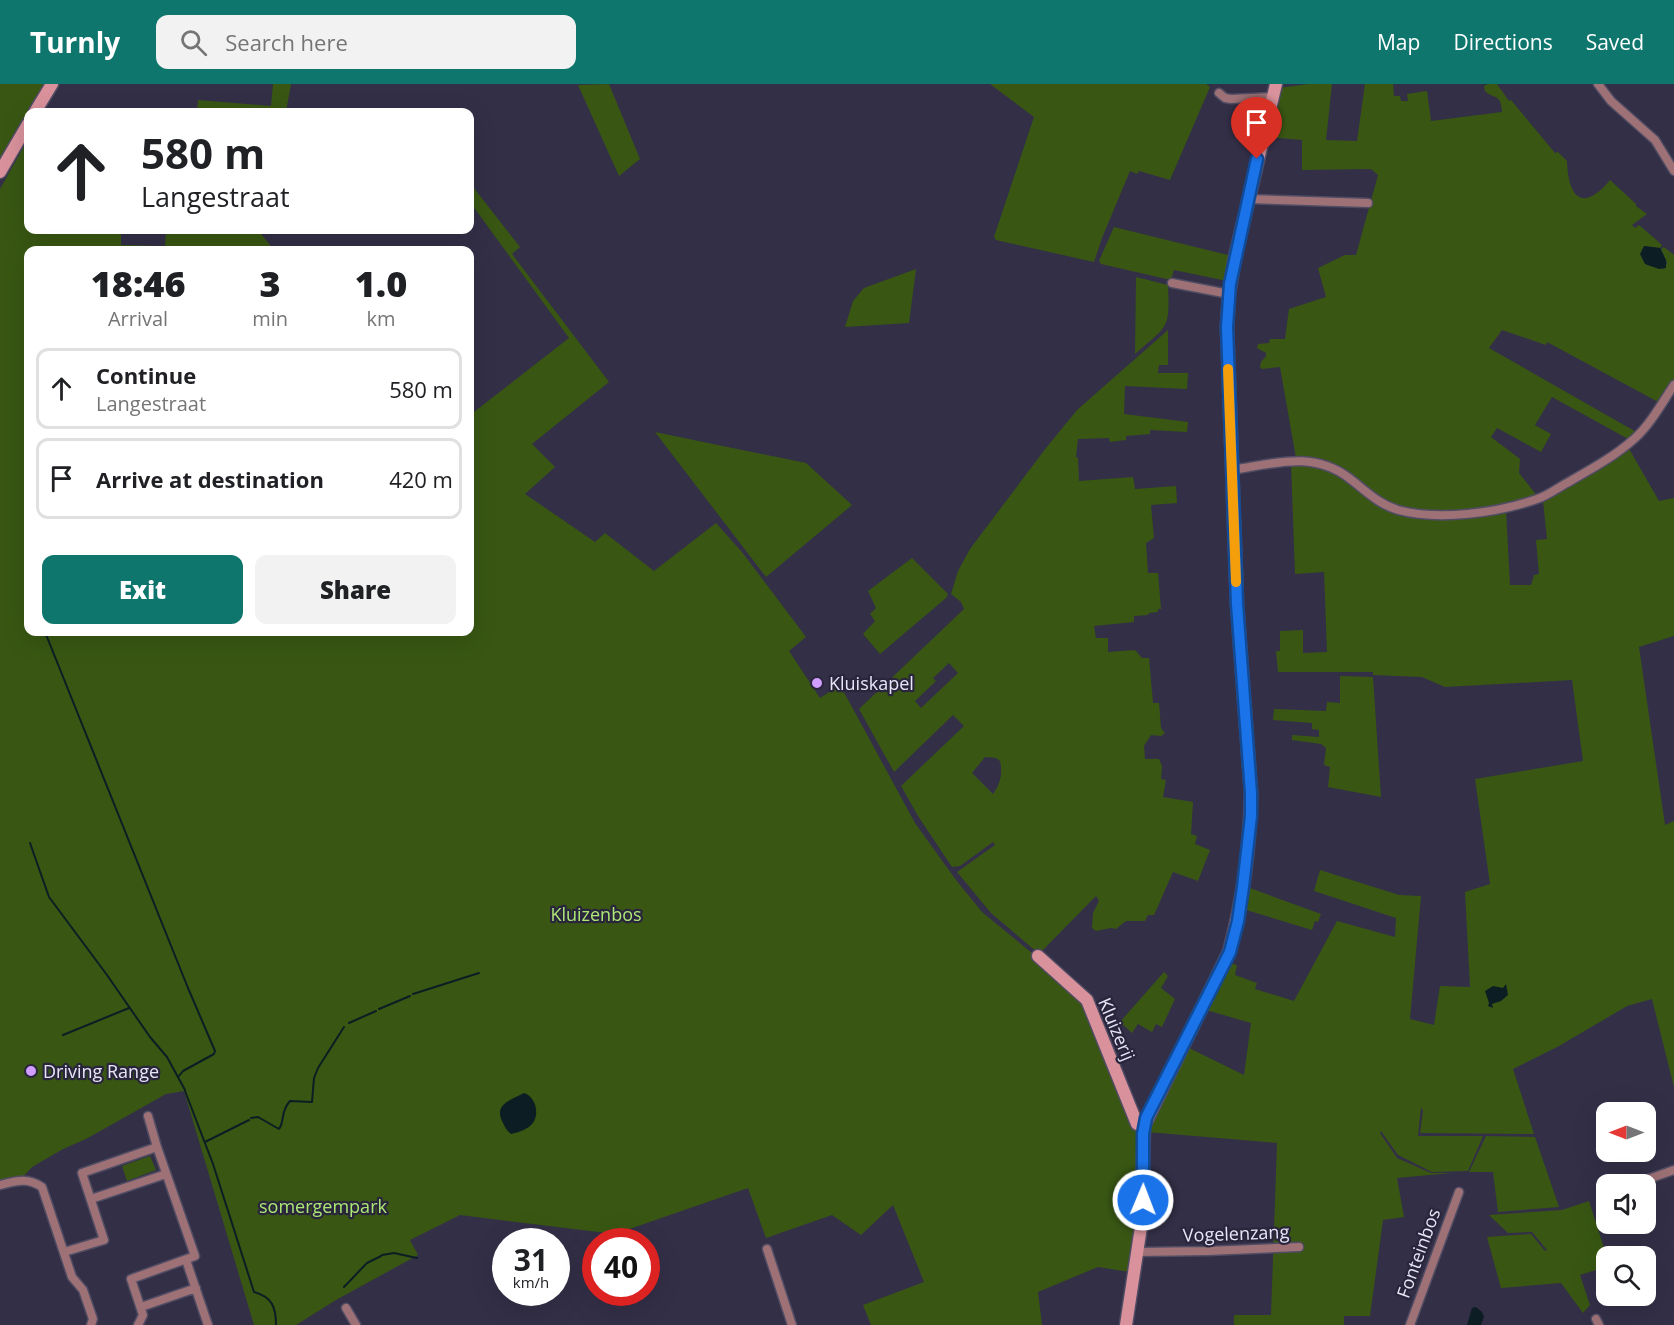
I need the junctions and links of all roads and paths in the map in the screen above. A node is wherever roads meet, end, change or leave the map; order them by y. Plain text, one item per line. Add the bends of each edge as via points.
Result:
1 (52, 84) edge
2 (1276, 84) edge
3 (1598, 84) edge
4 (1219, 93) dead end
5 (1272, 97) junction
6 (37, 108) edge
7 (24, 131) edge
8 (1674, 171) edge
9 (0, 172) edge
10 (1248, 199) junction
11 (1368, 203) dead end
12 (1172, 283) dead end
13 (1228, 294) junction
14 (1674, 385) edge
15 (1231, 470) junction
16 (1038, 956) dead end
17 (148, 1116) dead end
18 (1144, 1126) junction
19 (157, 1147) junction
20 (1674, 1170) edge
21 (166, 1174) junction
22 (1656, 1176) edge
23 (0, 1185) edge
24 (1459, 1192) dead end
25 (91, 1199) junction
26 (1299, 1246) dead end
27 (767, 1249) dead end
28 (64, 1252) junction
29 (1138, 1252) junction
30 (186, 1260) junction
31 (196, 1288) junction
32 (141, 1307) junction
33 (346, 1308) dead end
34 (92, 1325) edge
35 (138, 1325) edge
36 (208, 1325) edge
37 (356, 1325) edge
38 (792, 1325) edge
39 (1126, 1325) edge
40 (1410, 1325) edge

1 - 6 street
2 - 5 street
3 - 8 street via 1611,101 1655,140
4 - 5 street via 1231,99
5 - 10 street
7 - 9 street
10 - 11 street
10 - 13 street
12 - 13 street
13 - 15 street
14 - 15 street via 1642,431 1608,458 1539,498 1485,511 1441,516 1397,510 1347,476 1305,460
15 - 18 street via 1251,793 1238,921 1230,952
16 - 18 street, Kluizerij via 1087,1000 1137,1124
17 - 19 street
18 - 29 street
19 - 21 street
19 - 25 street via 82,1173
20 - 22 street
21 - 25 street
21 - 30 street via 195,1256
23 - 28 street via 21,1179 42,1187
24 - 40 street, Fonteinbos
25 - 28 street via 104,1240
26 - 29 street, Vogelenzang
27 - 38 street
28 - 34 street via 72,1277 83,1290
29 - 39 street
30 - 31 street
30 - 32 street via 131,1279
31 - 32 street
31 - 36 street
32 - 35 street via 143,1314
33 - 37 street

